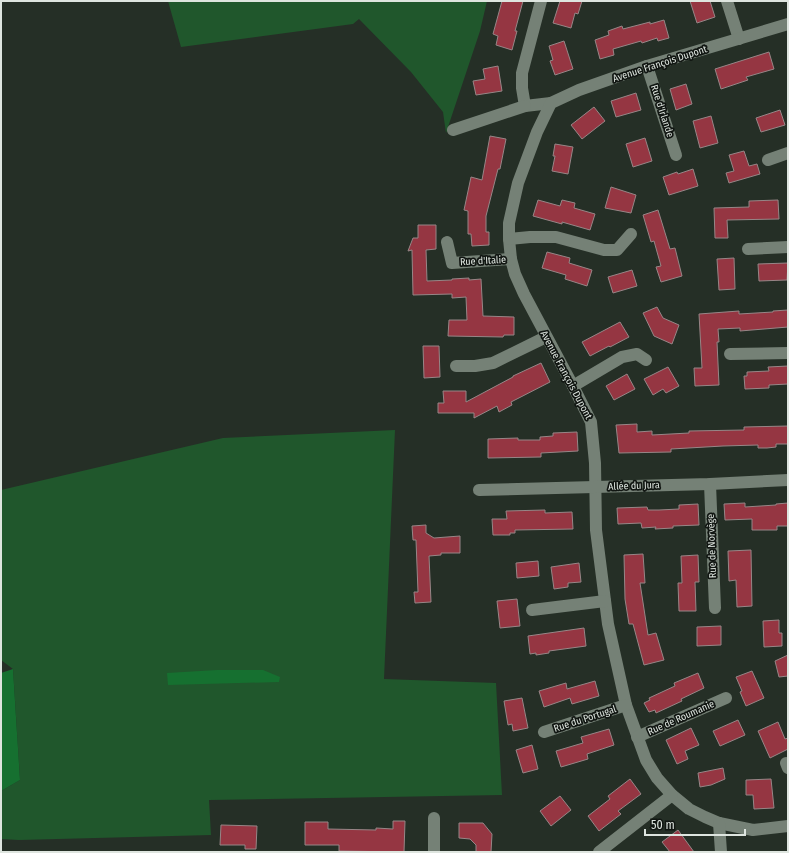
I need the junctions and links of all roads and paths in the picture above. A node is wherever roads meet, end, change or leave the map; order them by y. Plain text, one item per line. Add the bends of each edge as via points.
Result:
1 (541, 1) edge
2 (727, 1) edge
3 (788, 24) edge
4 (739, 39) junction
5 (647, 66) junction
6 (551, 103) junction
7 (525, 106) junction
8 (453, 130) dead end
9 (788, 153) edge
10 (676, 155) dead end
11 (768, 160) dead end
12 (631, 234) dead end
13 (509, 239) junction
14 (447, 242) dead end
15 (788, 247) edge
16 (748, 249) dead end
17 (511, 259) junction
18 (546, 337) junction
19 (788, 353) edge
20 (730, 354) dead end
21 (646, 360) dead end
22 (456, 366) dead end
23 (573, 386) junction
24 (788, 480) edge
25 (710, 484) junction
26 (596, 487) junction
27 (479, 490) dead end
28 (605, 601) junction
29 (715, 608) dead end
30 (532, 610) dead end
31 (726, 698) dead end
32 (626, 706) junction
33 (544, 732) dead end
34 (637, 737) junction
35 (672, 795) junction
36 (434, 818) dead end
37 (719, 823) junction
38 (788, 826) edge
39 (434, 852) edge
40 (599, 852) edge
41 (721, 852) edge

1 - 7 street via 522,73
2 - 4 street
3 - 4 street, Avenue François Dupont
4 - 5 street, Avenue François Dupont
5 - 6 street, Avenue François Dupont via 579,90
5 - 10 street, Rue d'Irlande
6 - 7 street
6 - 13 street, Avenue François Dupont via 518,183
7 - 8 street
9 - 11 street
12 - 13 street via 617,250 604,250 556,237
13 - 17 street, Avenue François Dupont
14 - 17 street, Rue d'Italie via 452,263
15 - 16 street
17 - 18 street, Avenue François Dupont via 515,274
18 - 22 street via 493,363
18 - 23 street, Avenue François Dupont
19 - 20 street
21 - 23 street via 637,354 622,357
23 - 26 street, Avenue François Dupont via 591,422
24 - 25 street, Allée du Jura
25 - 26 street, Allée du Jura
25 - 29 street, Rue de Norvège
26 - 27 street, Allée du Jura
26 - 28 street, Avenue François Dupont via 596,530
28 - 30 street
28 - 32 street, Avenue François Dupont
31 - 34 street, Rue de Roumanie
32 - 33 street, Rue du Portugal
32 - 34 street, Avenue François Dupont
34 - 35 street, Avenue François Dupont via 646,760
35 - 37 street, Avenue François Dupont via 689,809
35 - 40 street
36 - 39 street
37 - 38 street, Avenue François Dupont via 753,830
37 - 41 street

